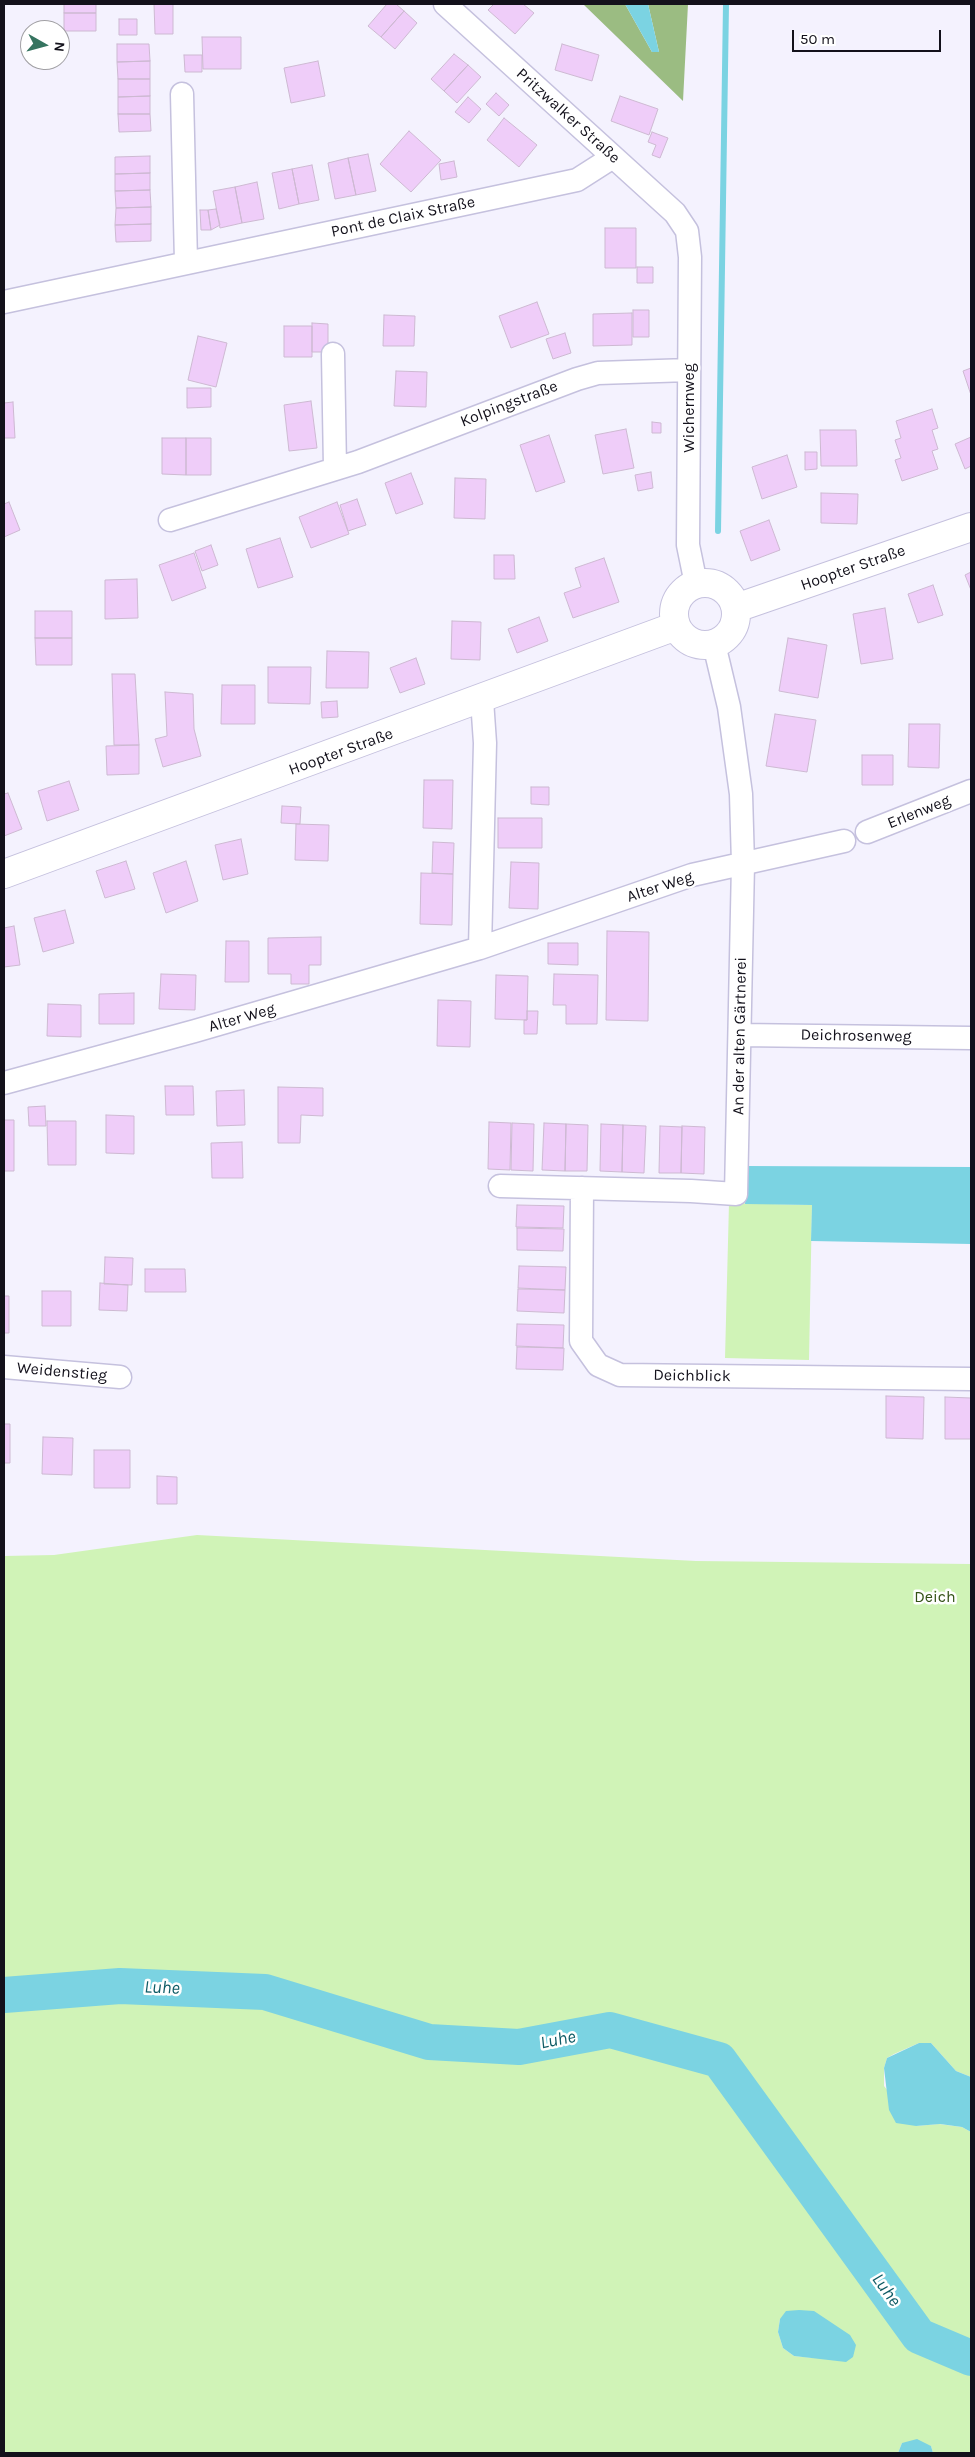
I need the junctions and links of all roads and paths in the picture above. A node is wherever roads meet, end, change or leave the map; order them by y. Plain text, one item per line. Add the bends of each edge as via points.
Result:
1 (445, 4) edge
2 (182, 94) dead end
3 (613, 157) junction
4 (687, 231) joint
5 (186, 262) junction
6 (4, 302) edge
7 (333, 354) dead end
8 (690, 370) junction
9 (335, 468) junction
10 (170, 520) dead end
11 (971, 527) edge
12 (696, 584) junction
13 (736, 608) junction
14 (676, 626) junction
15 (714, 644) junction
16 (482, 700) junction
17 (971, 791) edge
18 (867, 832) dead end
19 (844, 841) dead end
20 (742, 864) junction
21 (4, 874) edge
22 (480, 948) junction
23 (740, 1034) junction
24 (971, 1038) edge
25 (4, 1083) edge
26 (500, 1186) dead end
27 (582, 1188) junction
28 (4, 1367) edge
29 (120, 1377) dead end
30 (971, 1378) edge

1 - 3 street, Pritzwalker Straße
2 - 5 street
3 - 4 street, Pritzwalker Straße via 675,213
3 - 5 street, Pont de Claix Straße via 577,180
4 - 8 street, Wichernweg
5 - 6 street, Pont de Claix Straße
7 - 9 street
8 - 9 street, Kolpingstraße via 598,373
8 - 12 street, Wichernweg via 688,545
9 - 10 street, Kolpingstraße
11 - 13 street, Hoopter Straße
12 - 13 street via 716,585 732,599
12 - 14 street via 686,589 675,606
13 - 15 street via 732,630
14 - 15 street via 682,636 692,642
14 - 16 street, Hoopter Straße
15 - 20 street, An der alten Gärtnerei via 729,707 741,794
16 - 21 street, Hoopter Straße
16 - 22 street via 485,743
17 - 18 street, Erlenweg
19 - 20 street, Alter Weg
20 - 22 street, Alter Weg via 692,875
20 - 23 street, An der alten Gärtnerei
22 - 25 street, Alter Weg via 186,1034
23 - 24 street, Deichrosenweg
23 - 27 street, An der alten Gärtnerei via 736,1194
26 - 27 street, An der alten Gärtnerei
27 - 30 street, Deichblick via 581,1341 598,1365 620,1375
28 - 29 street, Weidenstieg

